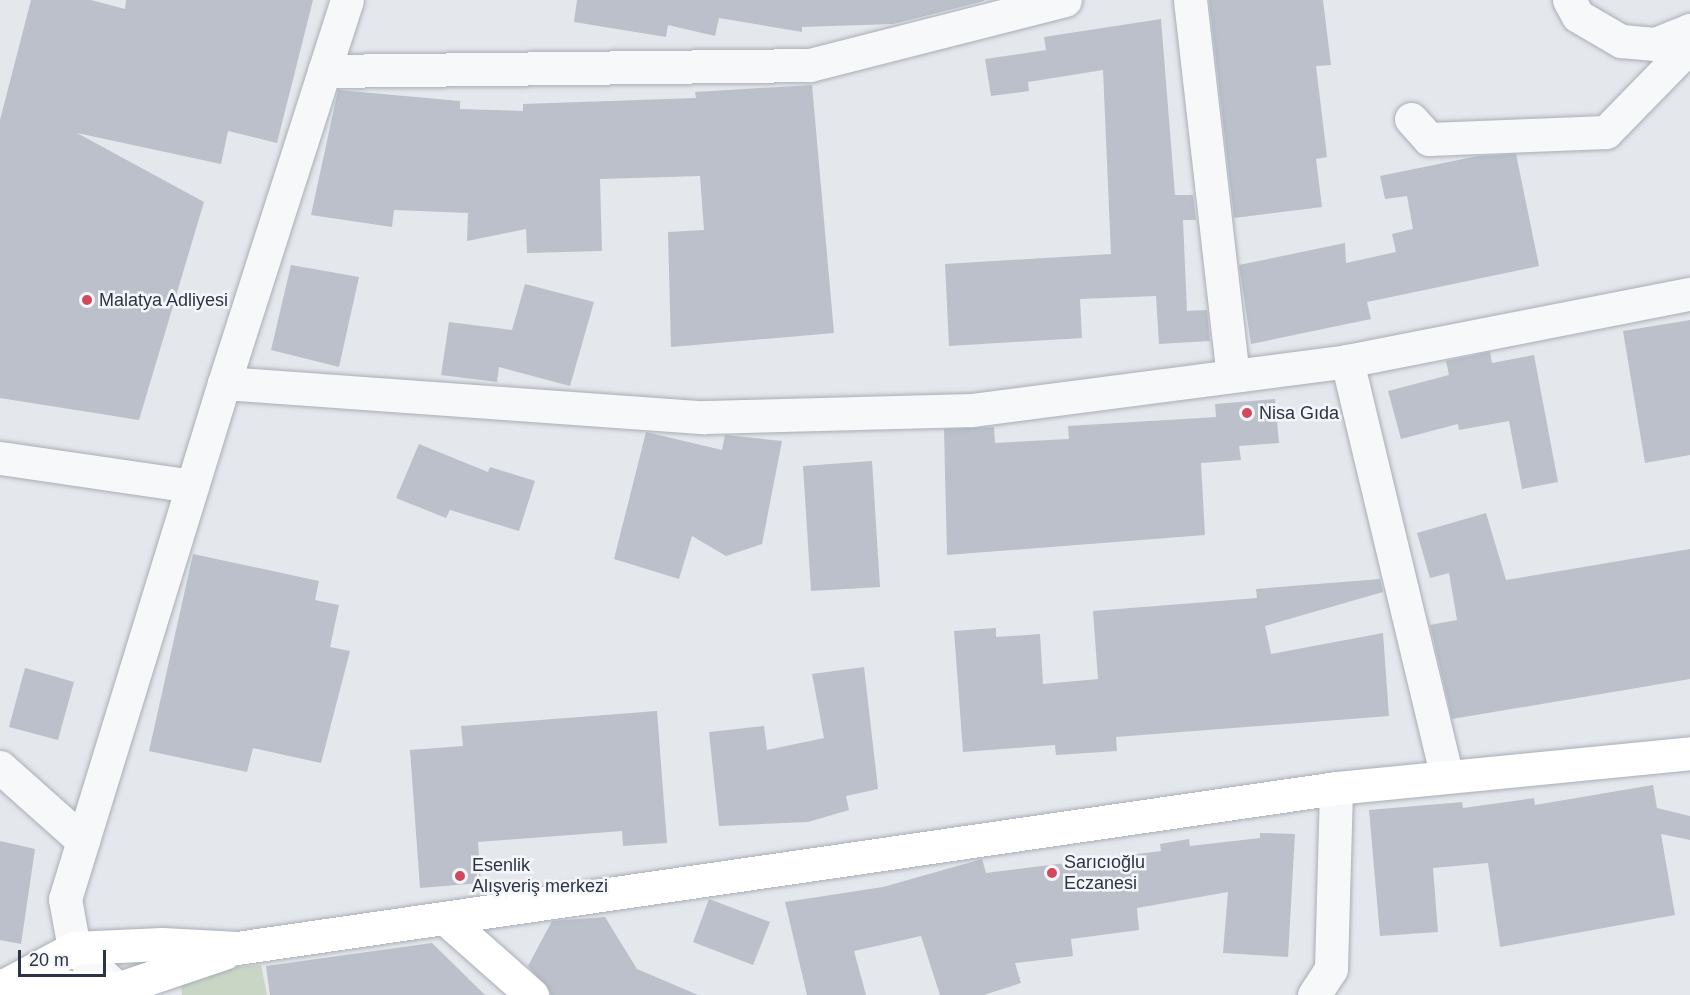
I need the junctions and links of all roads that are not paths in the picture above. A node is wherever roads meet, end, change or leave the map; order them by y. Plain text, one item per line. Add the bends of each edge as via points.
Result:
1 (346, 0) edge
2 (1065, 0) edge
3 (1190, 0) edge
4 (1569, 0) edge
5 (1690, 30) edge
6 (1690, 46) edge
7 (324, 71) junction
8 (1410, 119) dead end
9 (1690, 294) edge
10 (1347, 361) junction
11 (1233, 375) junction
12 (224, 383) junction
13 (0, 458) edge
14 (192, 486) junction
15 (1690, 753) edge
16 (0, 767) edge
17 (1446, 774) junction
18 (1336, 788) junction
19 (83, 841) junction
20 (446, 919) junction
21 (74, 948) junction
22 (237, 948) junction
23 (3, 985) edge
24 (122, 991) edge
25 (532, 995) edge
26 (1314, 995) edge

1 - 7 street
2 - 7 street via 810,65
3 - 11 street
4 - 5 street via 1578,16 1621,41 1655,44
6 - 8 street via 1606,132 1429,139
7 - 12 street
9 - 10 street
10 - 11 street
10 - 17 street
11 - 12 street via 972,410 704,417
12 - 14 street
13 - 14 street
14 - 19 street
15 - 17 main road
16 - 19 street
17 - 18 main road
18 - 20 main road
18 - 26 street via 1331,969
19 - 21 street via 65,899
20 - 22 main road
20 - 25 main road
21 - 22 main road via 162,944
21 - 23 main road
21 - 24 street
22 - 24 main road
23 - 24 main road

